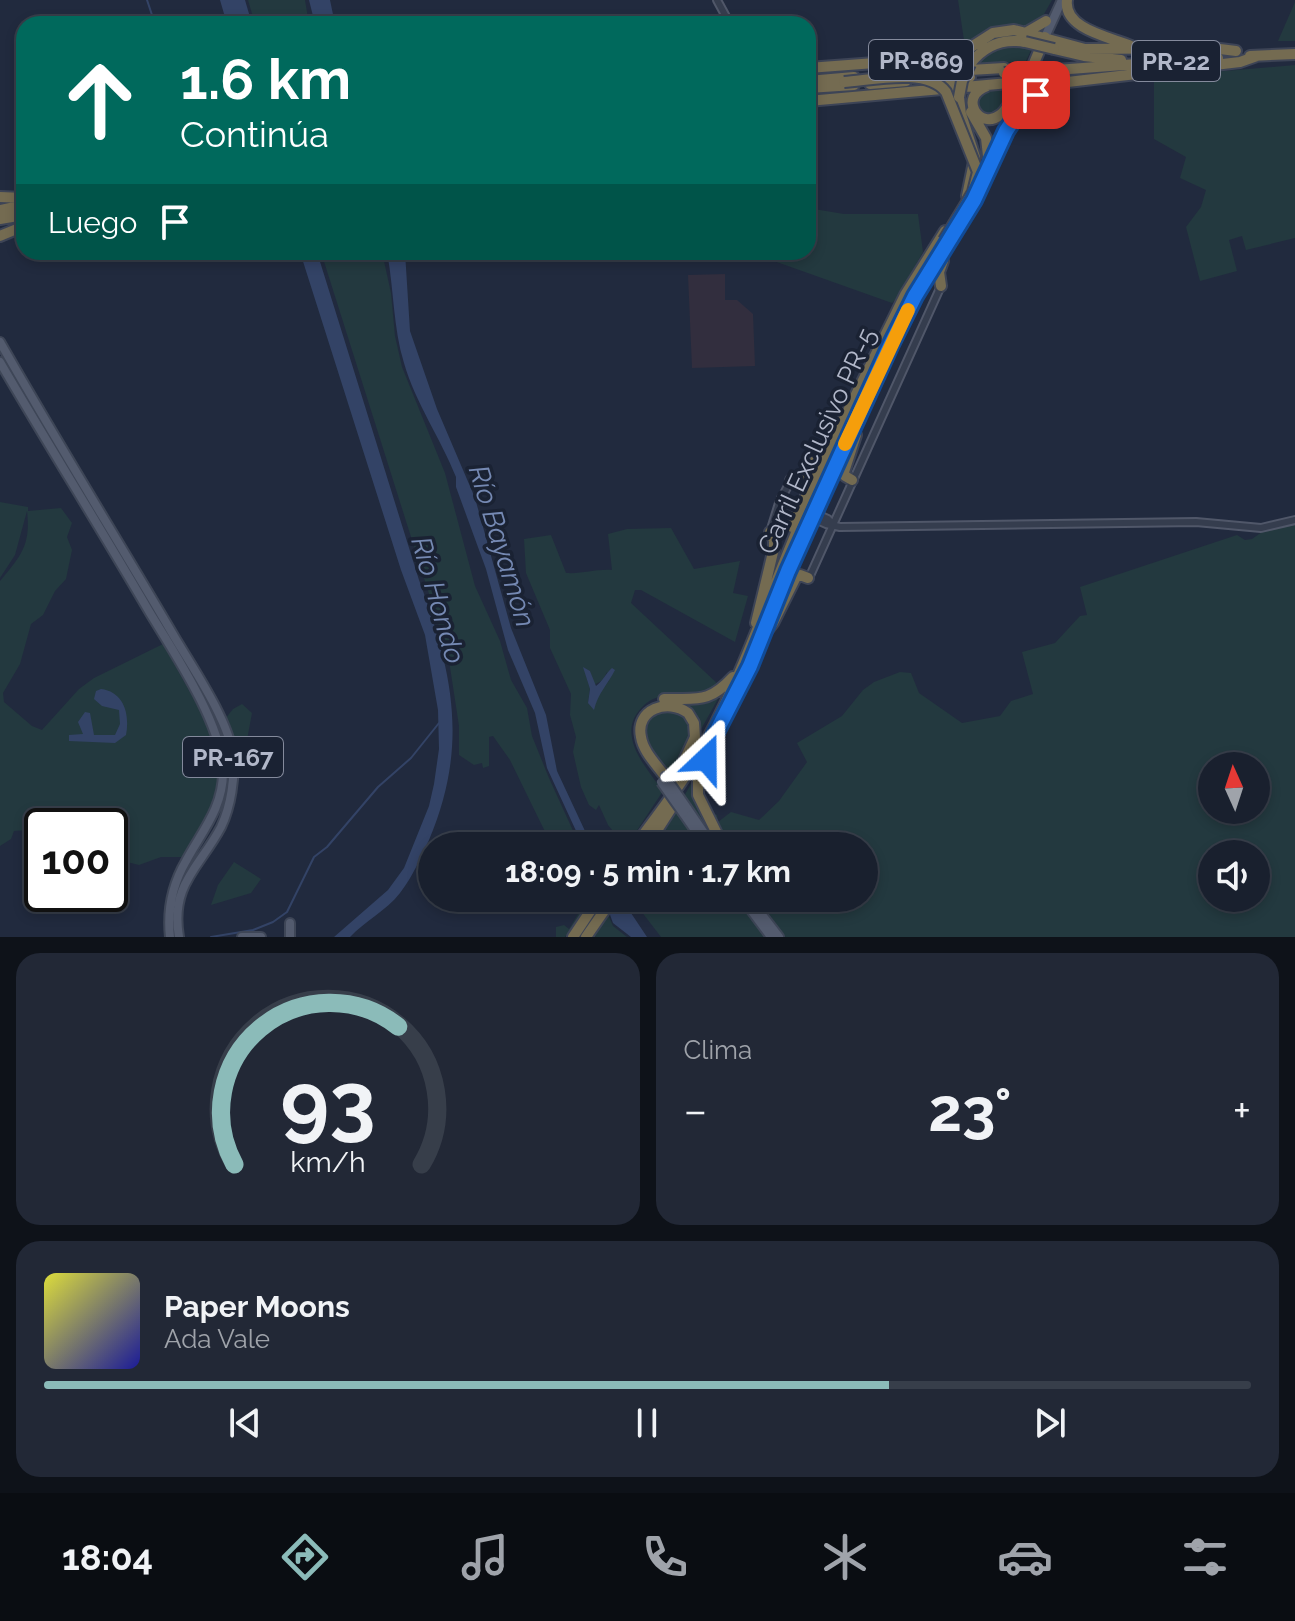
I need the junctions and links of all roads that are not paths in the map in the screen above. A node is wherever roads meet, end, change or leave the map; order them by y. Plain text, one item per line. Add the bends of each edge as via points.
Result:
1 (1061, 0) edge
2 (1046, 21) junction
3 (1043, 36) junction
4 (1026, 37) junction
5 (1132, 47) junction
6 (1236, 51) junction
7 (1295, 51) edge
8 (1257, 56) junction
9 (1212, 59) junction
10 (1121, 60) junction
11 (1056, 67) junction
12 (816, 68) edge
13 (816, 69) edge
14 (923, 72) junction
15 (1006, 75) junction
16 (816, 83) edge
17 (816, 84) edge
18 (816, 84) edge
19 (950, 90) junction
20 (1013, 99) junction
21 (816, 100) edge
22 (976, 119) junction
23 (1005, 129) junction
24 (988, 156) junction
25 (967, 196) junction
26 (966, 214) junction
27 (941, 286) joint
28 (0, 342) edge
29 (0, 362) edge
30 (866, 399) junction
31 (841, 422) junction
32 (791, 480) joint
33 (852, 480) junction
34 (812, 499) junction
35 (780, 501) junction
36 (1295, 520) edge
37 (833, 524) junction
38 (799, 528) junction
39 (770, 532) joint
40 (808, 578) joint
41 (759, 632) junction
42 (733, 677) junction
43 (710, 744) junction
44 (663, 778) junction
45 (669, 792) junction
46 (685, 810) junction
47 (217, 832) junction
48 (642, 832) edge
49 (644, 832) edge
50 (657, 832) edge
51 (698, 832) edge
52 (702, 832) edge
53 (716, 832) edge
54 (185, 863) junction
55 (183, 887) junction
56 (600, 912) edge
57 (752, 912) edge
58 (761, 912) edge
59 (290, 923) dead end
60 (587, 927) edge
61 (177, 936) edge
62 (242, 937) edge
63 (261, 937) edge
64 (290, 937) edge
65 (572, 937) edge
66 (771, 937) edge
67 (779, 937) edge

1 - 2 main road
1 - 3 main road
1 - 5 highway via 1074,22
2 - 3 main road
2 - 4 highway
3 - 4 highway, PR-869
3 - 5 highway via 1085,49
3 - 20 highway
3 - 23 highway
4 - 10 highway, bridge via 1054,49
4 - 12 highway, PR-869 via 1014,30 993,33 942,58
4 - 25 highway, bridge via 982,51 962,81 961,114 975,154
5 - 6 highway
6 - 7 highway, PR-22
6 - 10 highway, PR-22
7 - 8 highway, PR-22
8 - 9 highway, PR-22
8 - 23 highway via 1059,83 1026,103
9 - 11 highway, PR-22
9 - 15 highway, bridge via 1037,81
10 - 11 highway, PR-22
11 - 15 highway, PR-22, bridge
13 - 14 highway
14 - 15 highway, PR-22
14 - 16 highway, PR-22
15 - 17 highway, PR-22
15 - 19 highway
15 - 20 highway via 980,89 973,106 981,117 994,119
18 - 34 highway, Carril Exclusivo PR-5, bridge via 921,77 937,82 978,177 893,328
19 - 21 highway
19 - 22 highway via 964,96
20 - 23 highway
22 - 23 highway
22 - 24 highway
23 - 24 highway
23 - 26 highway
24 - 25 highway
25 - 31 highway via 905,295
26 - 27 highway via 939,269
26 - 30 highway via 915,296
27 - 33 street
28 - 47 main road, PR-167 via 223,723 234,776
29 - 54 main road, PR-167 via 170,646 219,739 223,776 218,802
30 - 33 highway via 844,472
30 - 34 highway
31 - 32 highway via 802,481
31 - 34 highway
32 - 35 street
33 - 37 street
34 - 38 highway, bridge
35 - 37 street
35 - 39 street
36 - 37 street via 1261,528 1196,522
37 - 40 street
38 - 41 highway
38 - 49 highway, Carril Exclusivo PR-5 via 703,747
39 - 41 highway via 774,548
40 - 41 highway via 796,577 773,623
41 - 42 highway
41 - 43 highway
42 - 44 highway via 709,697 662,699 640,712 634,727 636,745
42 - 45 highway
43 - 50 highway
43 - 53 highway via 698,795
44 - 45 highway via 642,743 640,729 652,710 669,705 688,713 695,732
44 - 46 main road, bridge
45 - 48 highway
46 - 51 main road
46 - 52 main road
47 - 54 main road
47 - 55 main road, PR-167
54 - 55 main road
54 - 61 main road, PR-167 via 169,907
55 - 61 main road, PR-167
56 - 60 highway
57 - 66 main road
58 - 67 main road
59 - 64 main road
60 - 65 highway
62 - 63 main road

